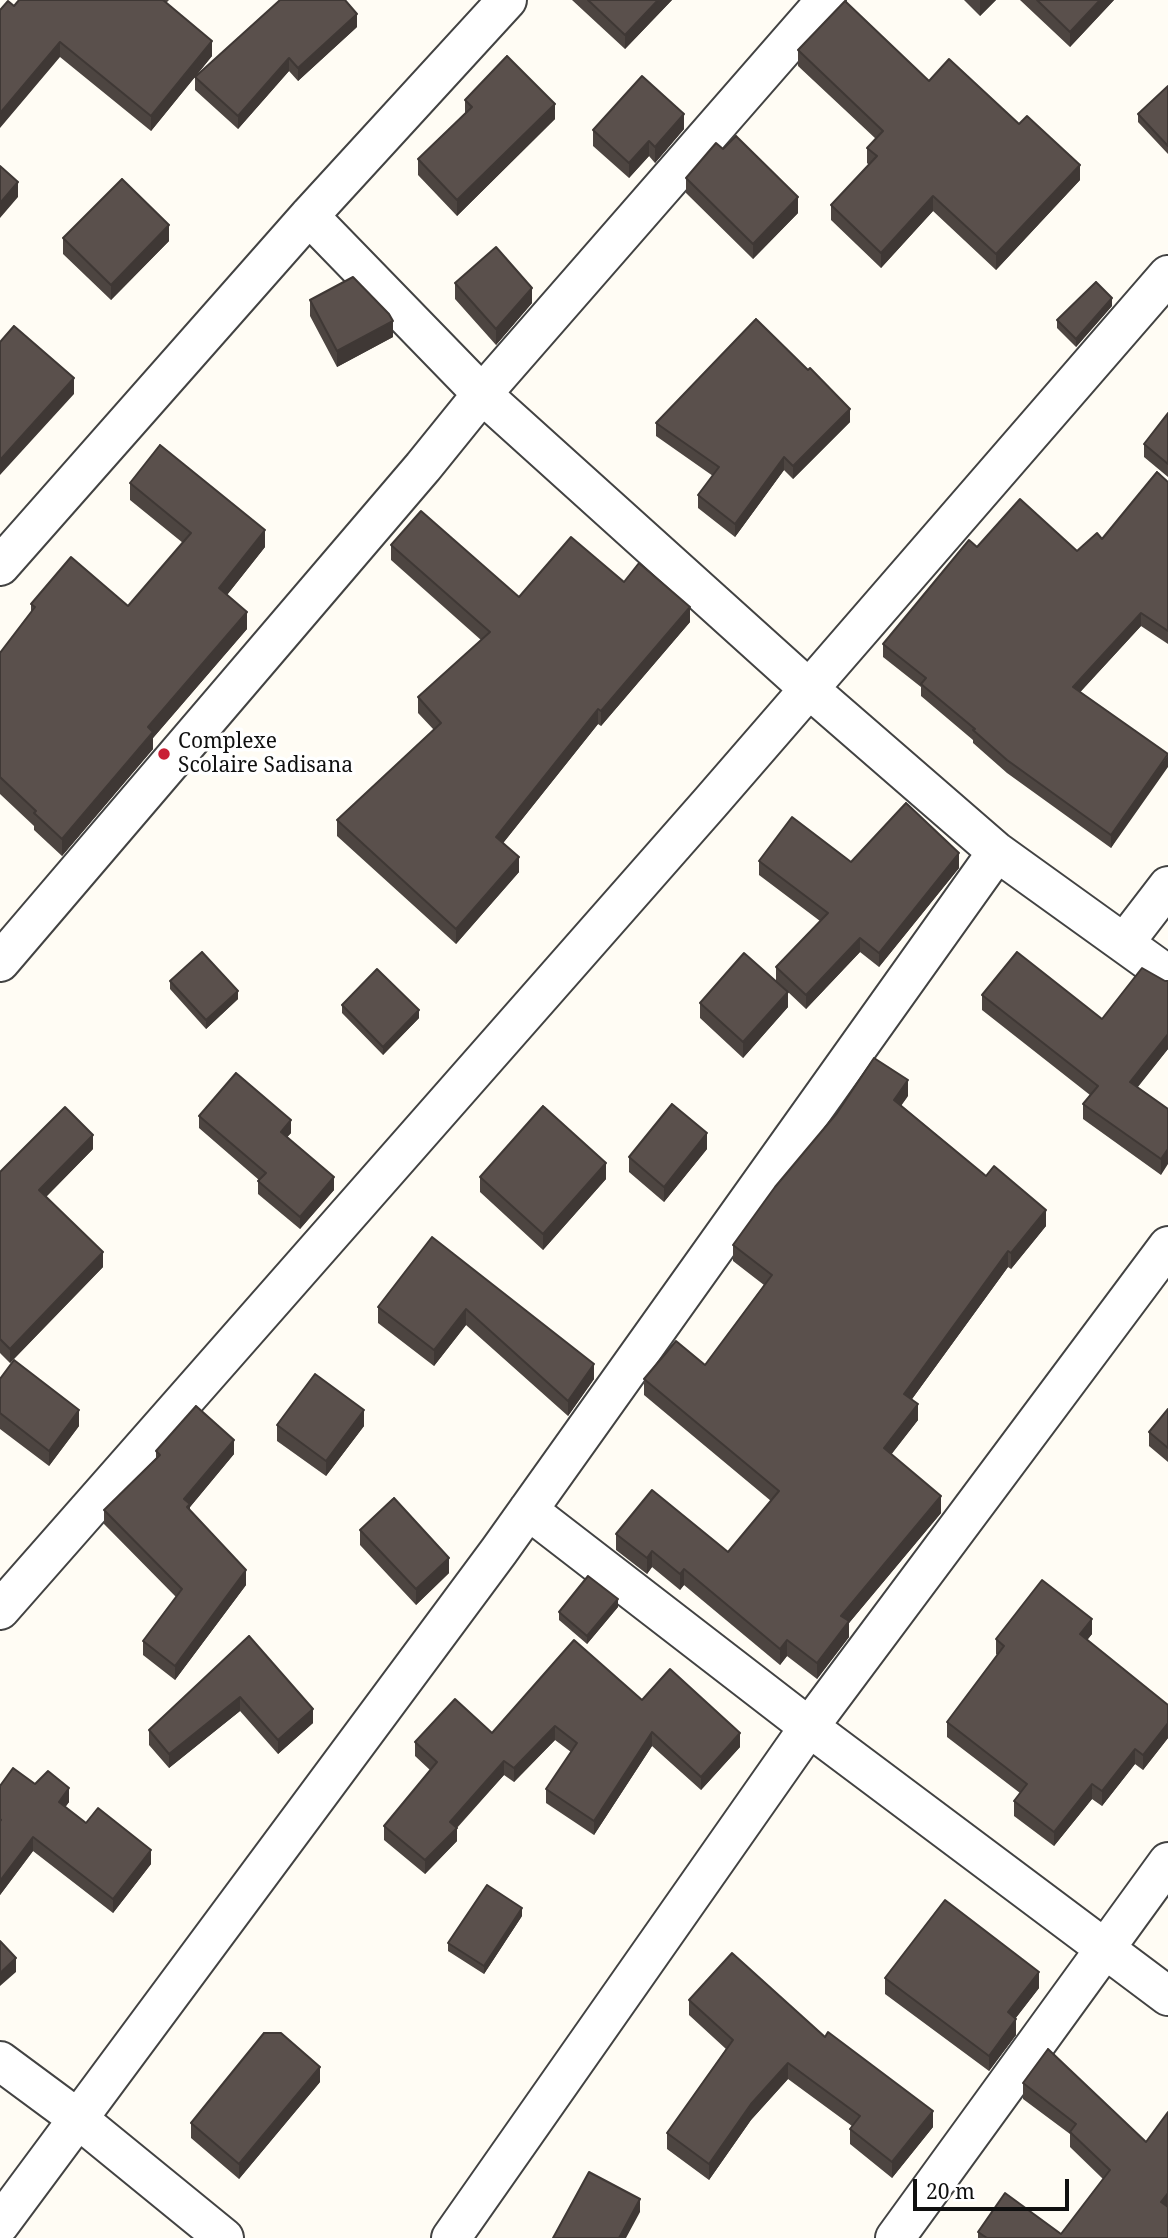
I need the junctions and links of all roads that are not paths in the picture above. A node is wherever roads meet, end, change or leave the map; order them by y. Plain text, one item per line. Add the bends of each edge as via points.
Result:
1 (507, 0) edge
2 (826, 0) edge
3 (309, 216) junction
4 (1168, 275) edge
5 (482, 394) junction
6 (0, 566) edge
7 (808, 688) junction
8 (997, 852) junction
9 (1168, 886) edge
10 (1125, 942) junction
11 (0, 961) edge
12 (1168, 975) edge
13 (1168, 1246) edge
14 (528, 1510) junction
15 (0, 1609) edge
16 (809, 1727) junction
17 (1168, 1862) edge
18 (1105, 1947) junction
19 (1168, 1996) edge
20 (0, 2061) edge
21 (77, 2118) junction
22 (0, 2224) edge
23 (224, 2238) edge
24 (451, 2238) edge
25 (895, 2238) edge

1 - 3 street
2 - 5 street
3 - 5 street
3 - 6 street
4 - 7 street
5 - 7 street
5 - 11 street
7 - 8 street
7 - 15 street
8 - 10 street
8 - 14 street
9 - 10 street
10 - 12 street
13 - 16 street
14 - 16 street
14 - 21 street
16 - 18 street
16 - 24 street
17 - 18 street
18 - 19 street
18 - 25 street
20 - 21 street
21 - 22 street
21 - 23 street

